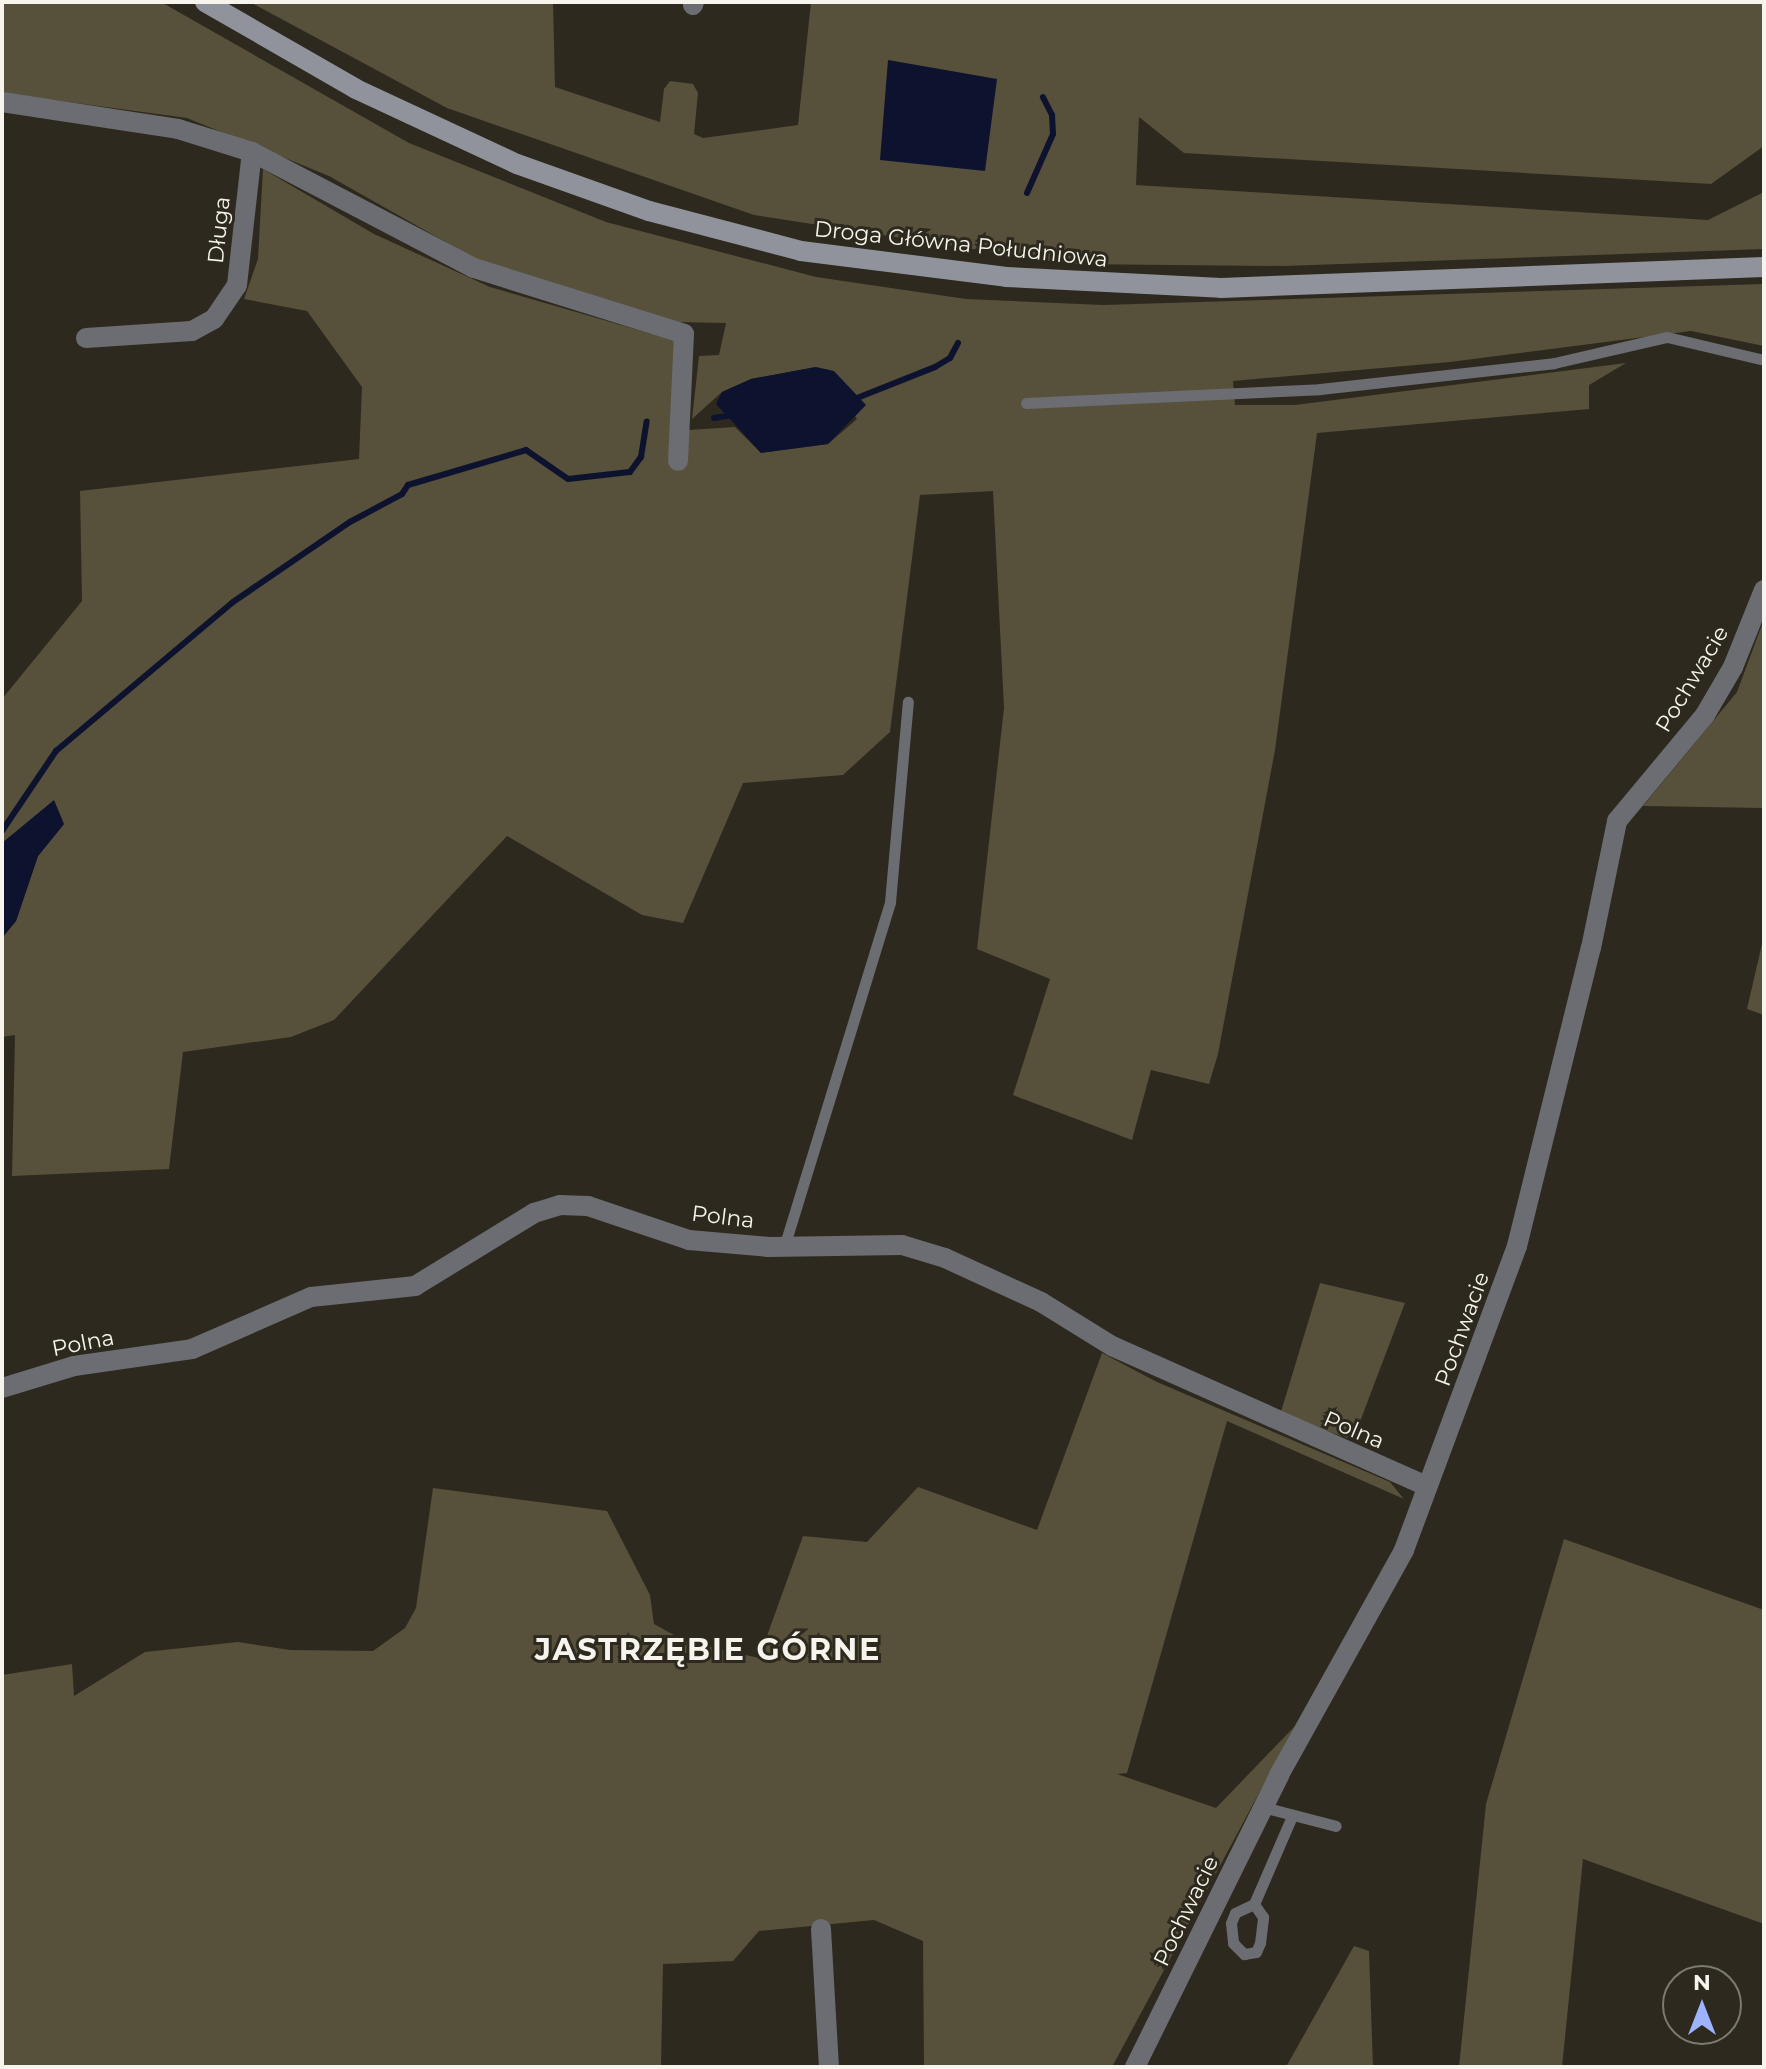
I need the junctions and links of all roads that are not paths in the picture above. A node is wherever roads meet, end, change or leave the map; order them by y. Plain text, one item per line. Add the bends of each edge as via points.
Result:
1 (205, 2) edge
2 (2, 102) edge
3 (252, 152) junction
4 (1764, 267) edge
5 (86, 338) dead end
6 (1764, 360) edge
7 (1026, 403) dead end
8 (678, 461) dead end
9 (1764, 590) edge
10 (908, 702) dead end
11 (784, 1247) junction
12 (2, 1388) edge
13 (1426, 1486) junction
14 (1263, 1807) junction
15 (1292, 1816) junction
16 (1336, 1826) dead end
17 (1254, 1904) dead end
18 (821, 1929) dead end
19 (829, 2067) edge
20 (1135, 2067) edge

1 - 4 main road, Droga Główna Południowa via 370,97 517,164 660,214 801,251 1021,278 1221,288
2 - 3 street via 178,129
3 - 5 street, Długa via 237,285 214,319 192,331
3 - 8 street via 474,268 684,334
6 - 7 lane via 1667,337 1554,363 1320,389
9 - 13 street, Pochwacie via 1733,667 1705,715 1617,821 1588,963 1517,1246
10 - 11 lane via 890,902
11 - 12 street, Polna via 689,1240 614,1212 560,1205 534,1213 415,1286 311,1297 192,1349 74,1366
11 - 13 street, Polna via 902,1245 945,1258 1041,1302 1112,1346
13 - 14 street, Pochwacie via 1398,1563
14 - 15 lane
14 - 20 street, Pochwacie
15 - 16 lane
15 - 17 lane
18 - 19 street

